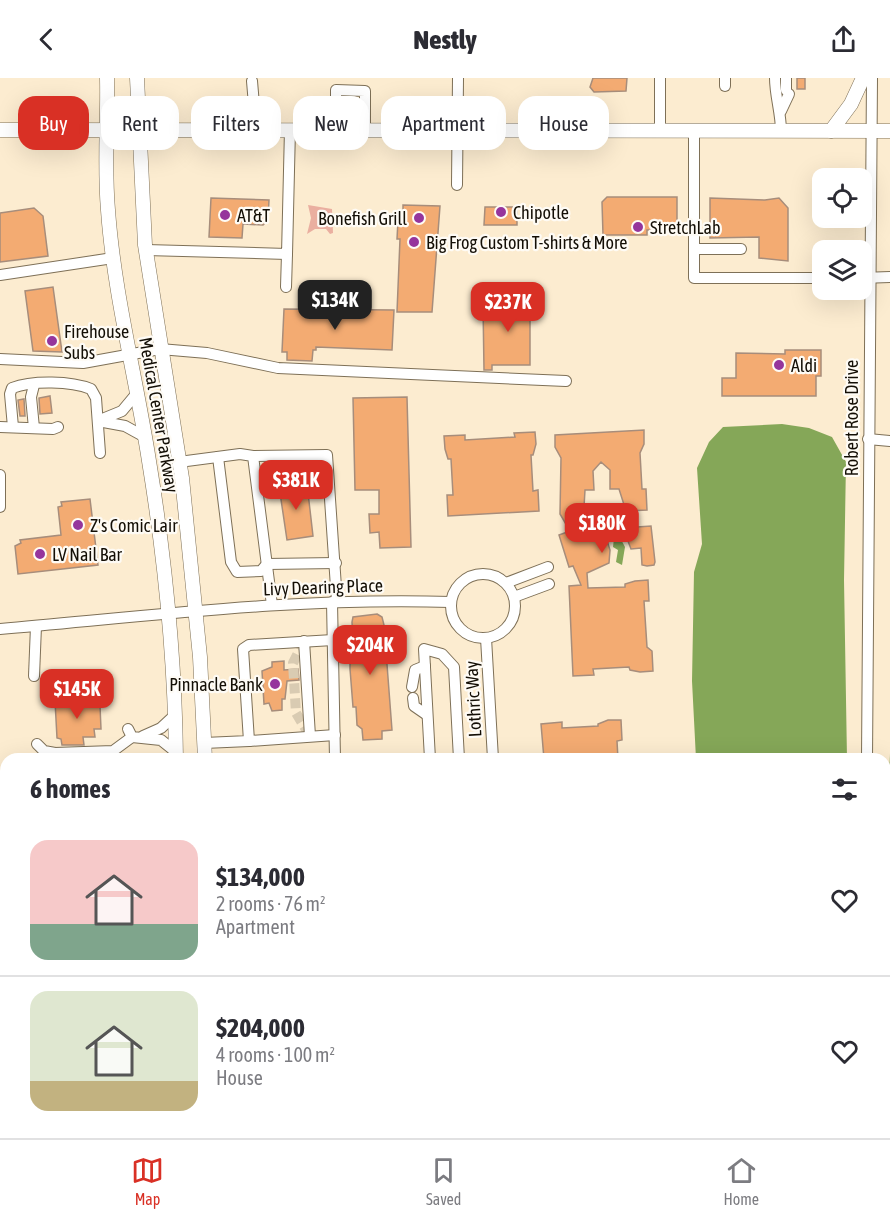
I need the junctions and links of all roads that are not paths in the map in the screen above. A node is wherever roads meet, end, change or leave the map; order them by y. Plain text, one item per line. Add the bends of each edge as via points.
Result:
1 (107, 78) edge
2 (137, 78) edge
3 (458, 78) edge
4 (660, 78) edge
5 (775, 78) edge
6 (863, 78) edge
7 (872, 78) edge
8 (252, 81) dead end
9 (780, 85) edge
10 (107, 96) edge
11 (137, 96) edge
12 (253, 96) edge
13 (336, 96) edge
14 (365, 96) edge
15 (458, 96) edge
16 (781, 111) junction
17 (281, 129) edge
18 (290, 129) joint
19 (0, 130) edge
20 (101, 130) edge
21 (506, 130) edge
22 (660, 131) junction
23 (694, 131) junction
24 (781, 131) junction
25 (831, 131) junction
26 (890, 131) edge
27 (872, 132) junction
28 (108, 150) edge
29 (139, 150) edge
30 (457, 150) edge
31 (457, 186) dead end
32 (867, 240) edge
33 (694, 249) junction
34 (741, 249) dead end
35 (146, 250) junction
36 (287, 254) junction
37 (113, 258) junction
38 (0, 275) edge
39 (890, 277) edge
40 (812, 278) edge
41 (872, 278) edge
42 (286, 287) dead end
43 (865, 300) edge
44 (160, 349) junction
45 (130, 355) junction
46 (0, 359) edge
47 (566, 381) dead end
48 (34, 385) junction
49 (137, 393) junction
50 (98, 421) junction
51 (0, 427) edge
52 (13, 427) junction
53 (58, 427) dead end
54 (34, 428) junction
55 (145, 437) junction
56 (868, 439) junction
57 (890, 441) edge
58 (100, 453) dead end
59 (253, 456) junction
60 (218, 457) junction
61 (179, 462) junction
62 (0, 475) edge
63 (0, 507) edge
64 (336, 563) junction
65 (267, 564) junction
66 (548, 567) dead end
67 (506, 583) junction
68 (549, 584) dead end
69 (514, 597) junction
70 (334, 602) junction
71 (451, 602) junction
72 (272, 605) junction
73 (196, 611) junction
74 (168, 615) junction
75 (36, 626) junction
76 (0, 629) edge
77 (486, 638) junction
78 (333, 640) junction
79 (304, 641) junction
80 (425, 666) junction
81 (34, 676) dead end
82 (175, 715) junction
83 (427, 715) junction
84 (134, 734) junction
85 (335, 735) junction
86 (310, 736) junction
87 (249, 741) junction
88 (204, 743) junction
89 (37, 744) dead end
90 (174, 753) edge
91 (176, 753) edge
92 (205, 753) edge
93 (334, 753) edge
94 (430, 753) edge
95 (459, 753) edge
96 (493, 753) edge
97 (867, 753) edge

1 - 10 main road, Medical Center Parkway
2 - 11 main road, Medical Center Parkway
3 - 15 street
4 - 22 street
5 - 16 street
6 - 25 main road via 851,104
7 - 27 street, Robert Rose Drive
8 - 12 street
9 - 16 street
13 - 14 street via 336,90 365,91
16 - 24 street
17 - 18 main road
18 - 36 street
19 - 20 main road
21 - 22 main road
22 - 23 main road
23 - 24 main road
23 - 33 street
24 - 25 main road
25 - 27 main road
26 - 27 main road
27 - 32 street, Robert Rose Drive
28 - 37 main road, Medical Center Parkway via 107,208
29 - 35 main road, Medical Center Parkway
30 - 31 street
33 - 34 street
33 - 40 street via 694,278
35 - 36 street
35 - 44 main road, Medical Center Parkway
36 - 42 street
37 - 38 street
37 - 45 main road, Medical Center Parkway
39 - 41 street
43 - 56 street, Robert Rose Drive
44 - 45 street
44 - 47 street via 207,353 278,368
44 - 61 main road, Medical Center Parkway
45 - 46 street via 83,363
45 - 49 main road, Medical Center Parkway
48 - 50 street via 80,385 91,389
48 - 52 street via 12,388
48 - 54 street
49 - 50 street via 122,411
49 - 55 main road, Medical Center Parkway
50 - 55 street via 125,426
50 - 58 street
51 - 52 street
52 - 54 street
53 - 54 street
55 - 74 main road, Medical Center Parkway
56 - 57 street
56 - 97 street, Robert Rose Drive
59 - 60 street
59 - 64 street via 327,455
59 - 65 street
60 - 61 street
60 - 65 street via 231,562 237,572 261,572
61 - 73 main road, Medical Center Parkway
62 - 63 street
64 - 65 street
64 - 70 street
65 - 72 street
66 - 67 street
67 - 69 street
67 - 71 street via 491,574 470,576 455,589
68 - 69 street
69 - 77 street via 512,619 506,628
70 - 71 street, Livy Dearing Place
70 - 72 street, Livy Dearing Place
70 - 78 street
71 - 77 street via 453,619 459,627 466,634
72 - 73 street, Livy Dearing Place
73 - 74 street, Livy Dearing Place
73 - 88 main road, Medical Center Parkway
74 - 75 street
74 - 82 main road, Medical Center Parkway
75 - 76 street
75 - 81 street
77 - 96 street, Lothric Way
78 - 79 street
78 - 85 street
79 - 86 street
79 - 87 street via 249,645 243,649
80 - 83 street
80 - 83 street via 415,670 413,692 414,706
80 - 95 street via 424,650 442,654 454,667
82 - 84 street via 161,728
82 - 91 main road, Medical Center Parkway
83 - 94 street
84 - 89 street via 113,751 55,753 44,751
84 - 90 street via 161,740
85 - 86 street
85 - 93 street
86 - 87 street
87 - 88 street
88 - 92 main road, Medical Center Parkway

